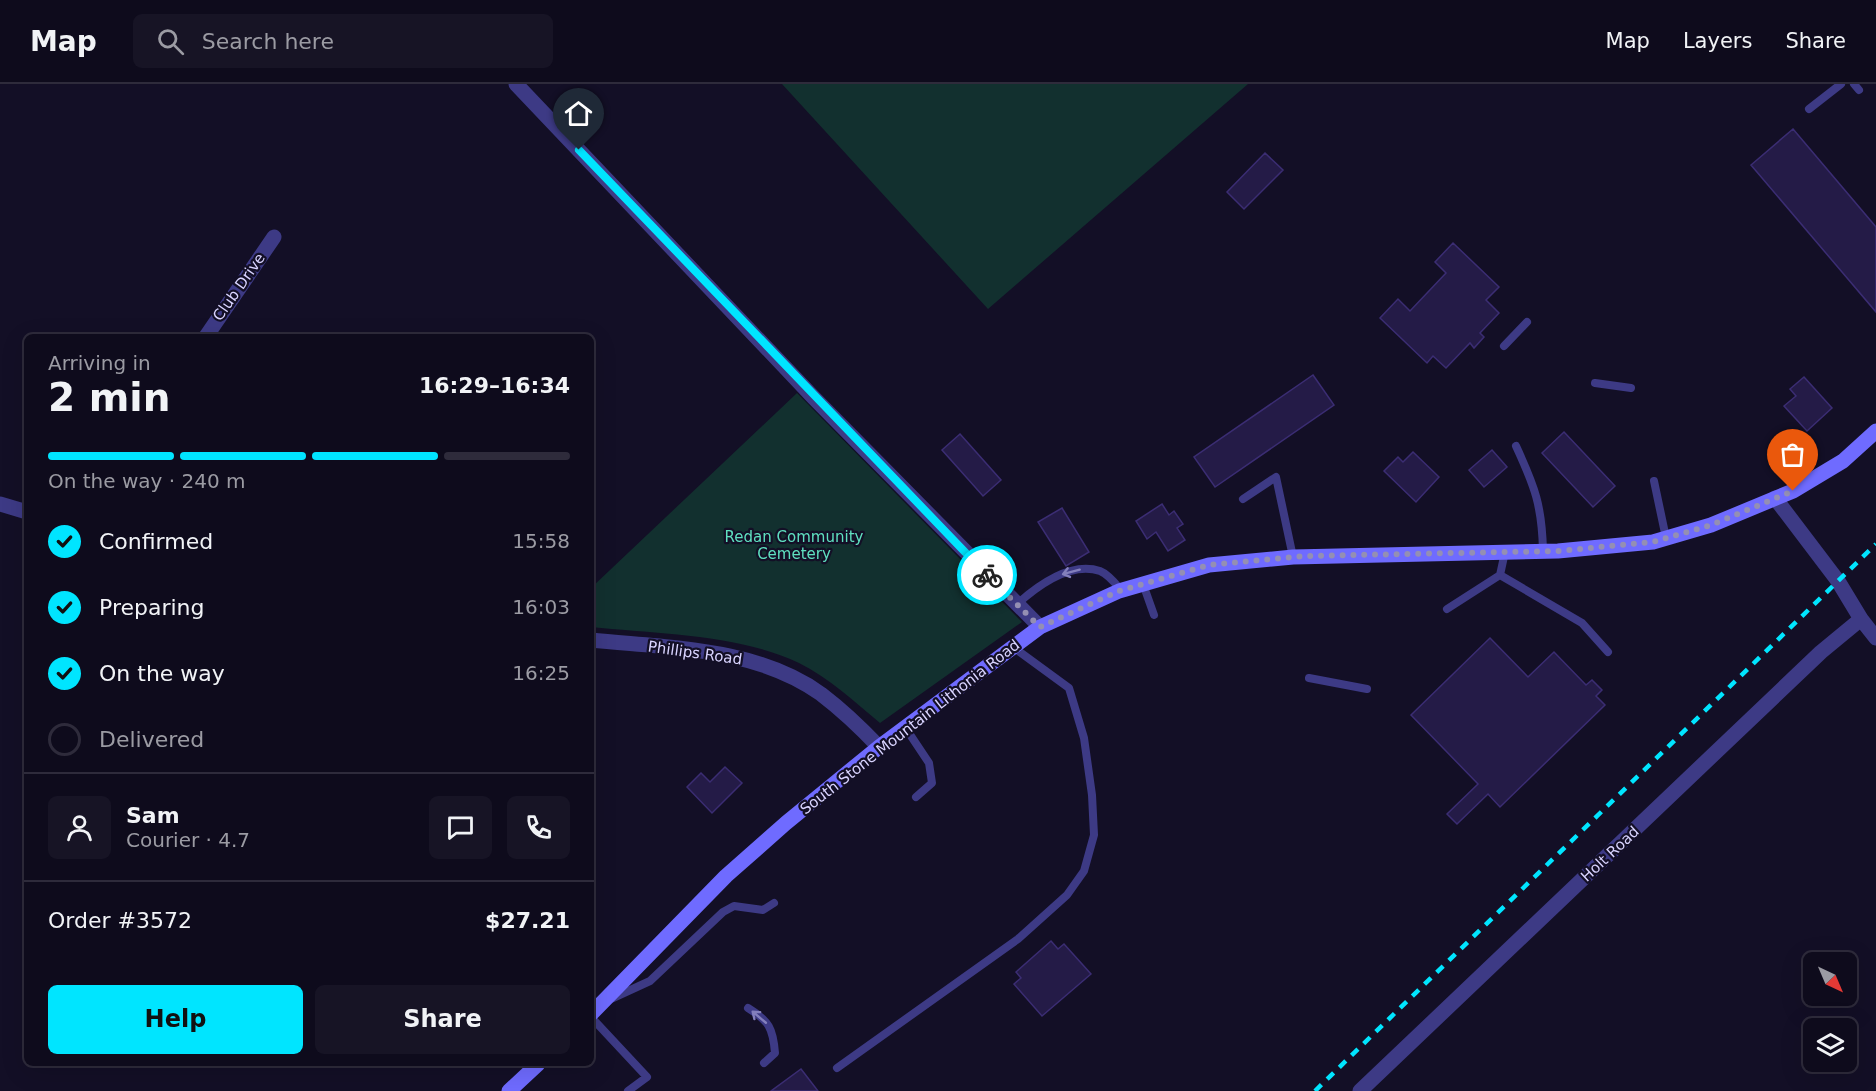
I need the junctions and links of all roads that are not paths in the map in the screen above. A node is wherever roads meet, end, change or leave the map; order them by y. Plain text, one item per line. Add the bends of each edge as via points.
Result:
1 (516, 84) edge
2 (1841, 84) edge
3 (1809, 109) dead end
4 (274, 237) dead end
5 (1527, 322) dead end
6 (208, 334) edge
7 (1504, 346) dead end
8 (1595, 383) dead end
9 (1631, 388) dead end
10 (1876, 431) edge
11 (1516, 446) dead end
12 (1654, 481) dead end
13 (1776, 498) junction
14 (1243, 499) dead end
15 (0, 504) edge
16 (24, 511) edge
17 (1666, 538) junction
18 (1543, 551) junction
19 (1505, 552) junction
20 (1293, 557) junction
21 (1500, 574) junction
22 (1143, 584) junction
23 (1121, 590) junction
24 (1016, 605) junction
25 (1447, 609) dead end
26 (1154, 615) dead end
27 (1861, 619) junction
28 (1040, 627) junction
29 (1876, 638) edge
30 (594, 640) edge
31 (1012, 646) junction
32 (1608, 652) dead end
33 (1309, 678) dead end
34 (1367, 690) dead end
35 (905, 727) junction
36 (879, 747) junction
37 (916, 797) dead end
38 (774, 903) dead end
39 (747, 1008) dead end
40 (594, 1011) edge
41 (764, 1063) dead end
42 (536, 1066) edge
43 (837, 1068) dead end
44 (508, 1091) edge
45 (628, 1091) edge
46 (1360, 1091) edge

1 - 24 street
2 - 3 lane
4 - 6 street, Club Drive
5 - 7 lane
8 - 9 lane
10 - 13 main road, South Stone Mountain Lithonia Road via 1843,461
11 - 18 lane via 1538,497
12 - 17 lane
13 - 17 main road, South Stone Mountain Lithonia Road via 1711,525
13 - 27 street via 1838,580
14 - 20 lane via 1276,477
15 - 16 street
17 - 18 main road, South Stone Mountain Lithonia Road
18 - 19 main road, South Stone Mountain Lithonia Road
19 - 20 main road, South Stone Mountain Lithonia Road
19 - 21 lane
20 - 22 main road, South Stone Mountain Lithonia Road via 1209,565
21 - 25 lane
21 - 32 lane via 1582,623
22 - 23 main road, South Stone Mountain Lithonia Road
22 - 26 lane
23 -> 24 lane via 1102,572 1082,569 1060,574
23 - 28 main road, South Stone Mountain Lithonia Road
24 - 28 street
27 - 29 street
27 - 46 street, Holt Road via 1821,652
28 - 31 main road, South Stone Mountain Lithonia Road
30 - 36 street, Phillips Road via 713,653 749,661 819,693
31 - 35 main road, South Stone Mountain Lithonia Road
31 - 43 lane via 1069,687 1084,738 1092,795 1094,835 1084,871 1067,895 1018,939
33 - 34 lane
35 - 36 main road, South Stone Mountain Lithonia Road
35 - 37 lane via 929,763 932,783
36 - 40 main road, South Stone Mountain Lithonia Road via 726,876
38 - 40 lane via 763,910 734,906 723,912 650,981
41 -> 39 lane via 775,1053 774,1032 761,1016
40 - 45 lane via 646,1077
42 - 44 main road

